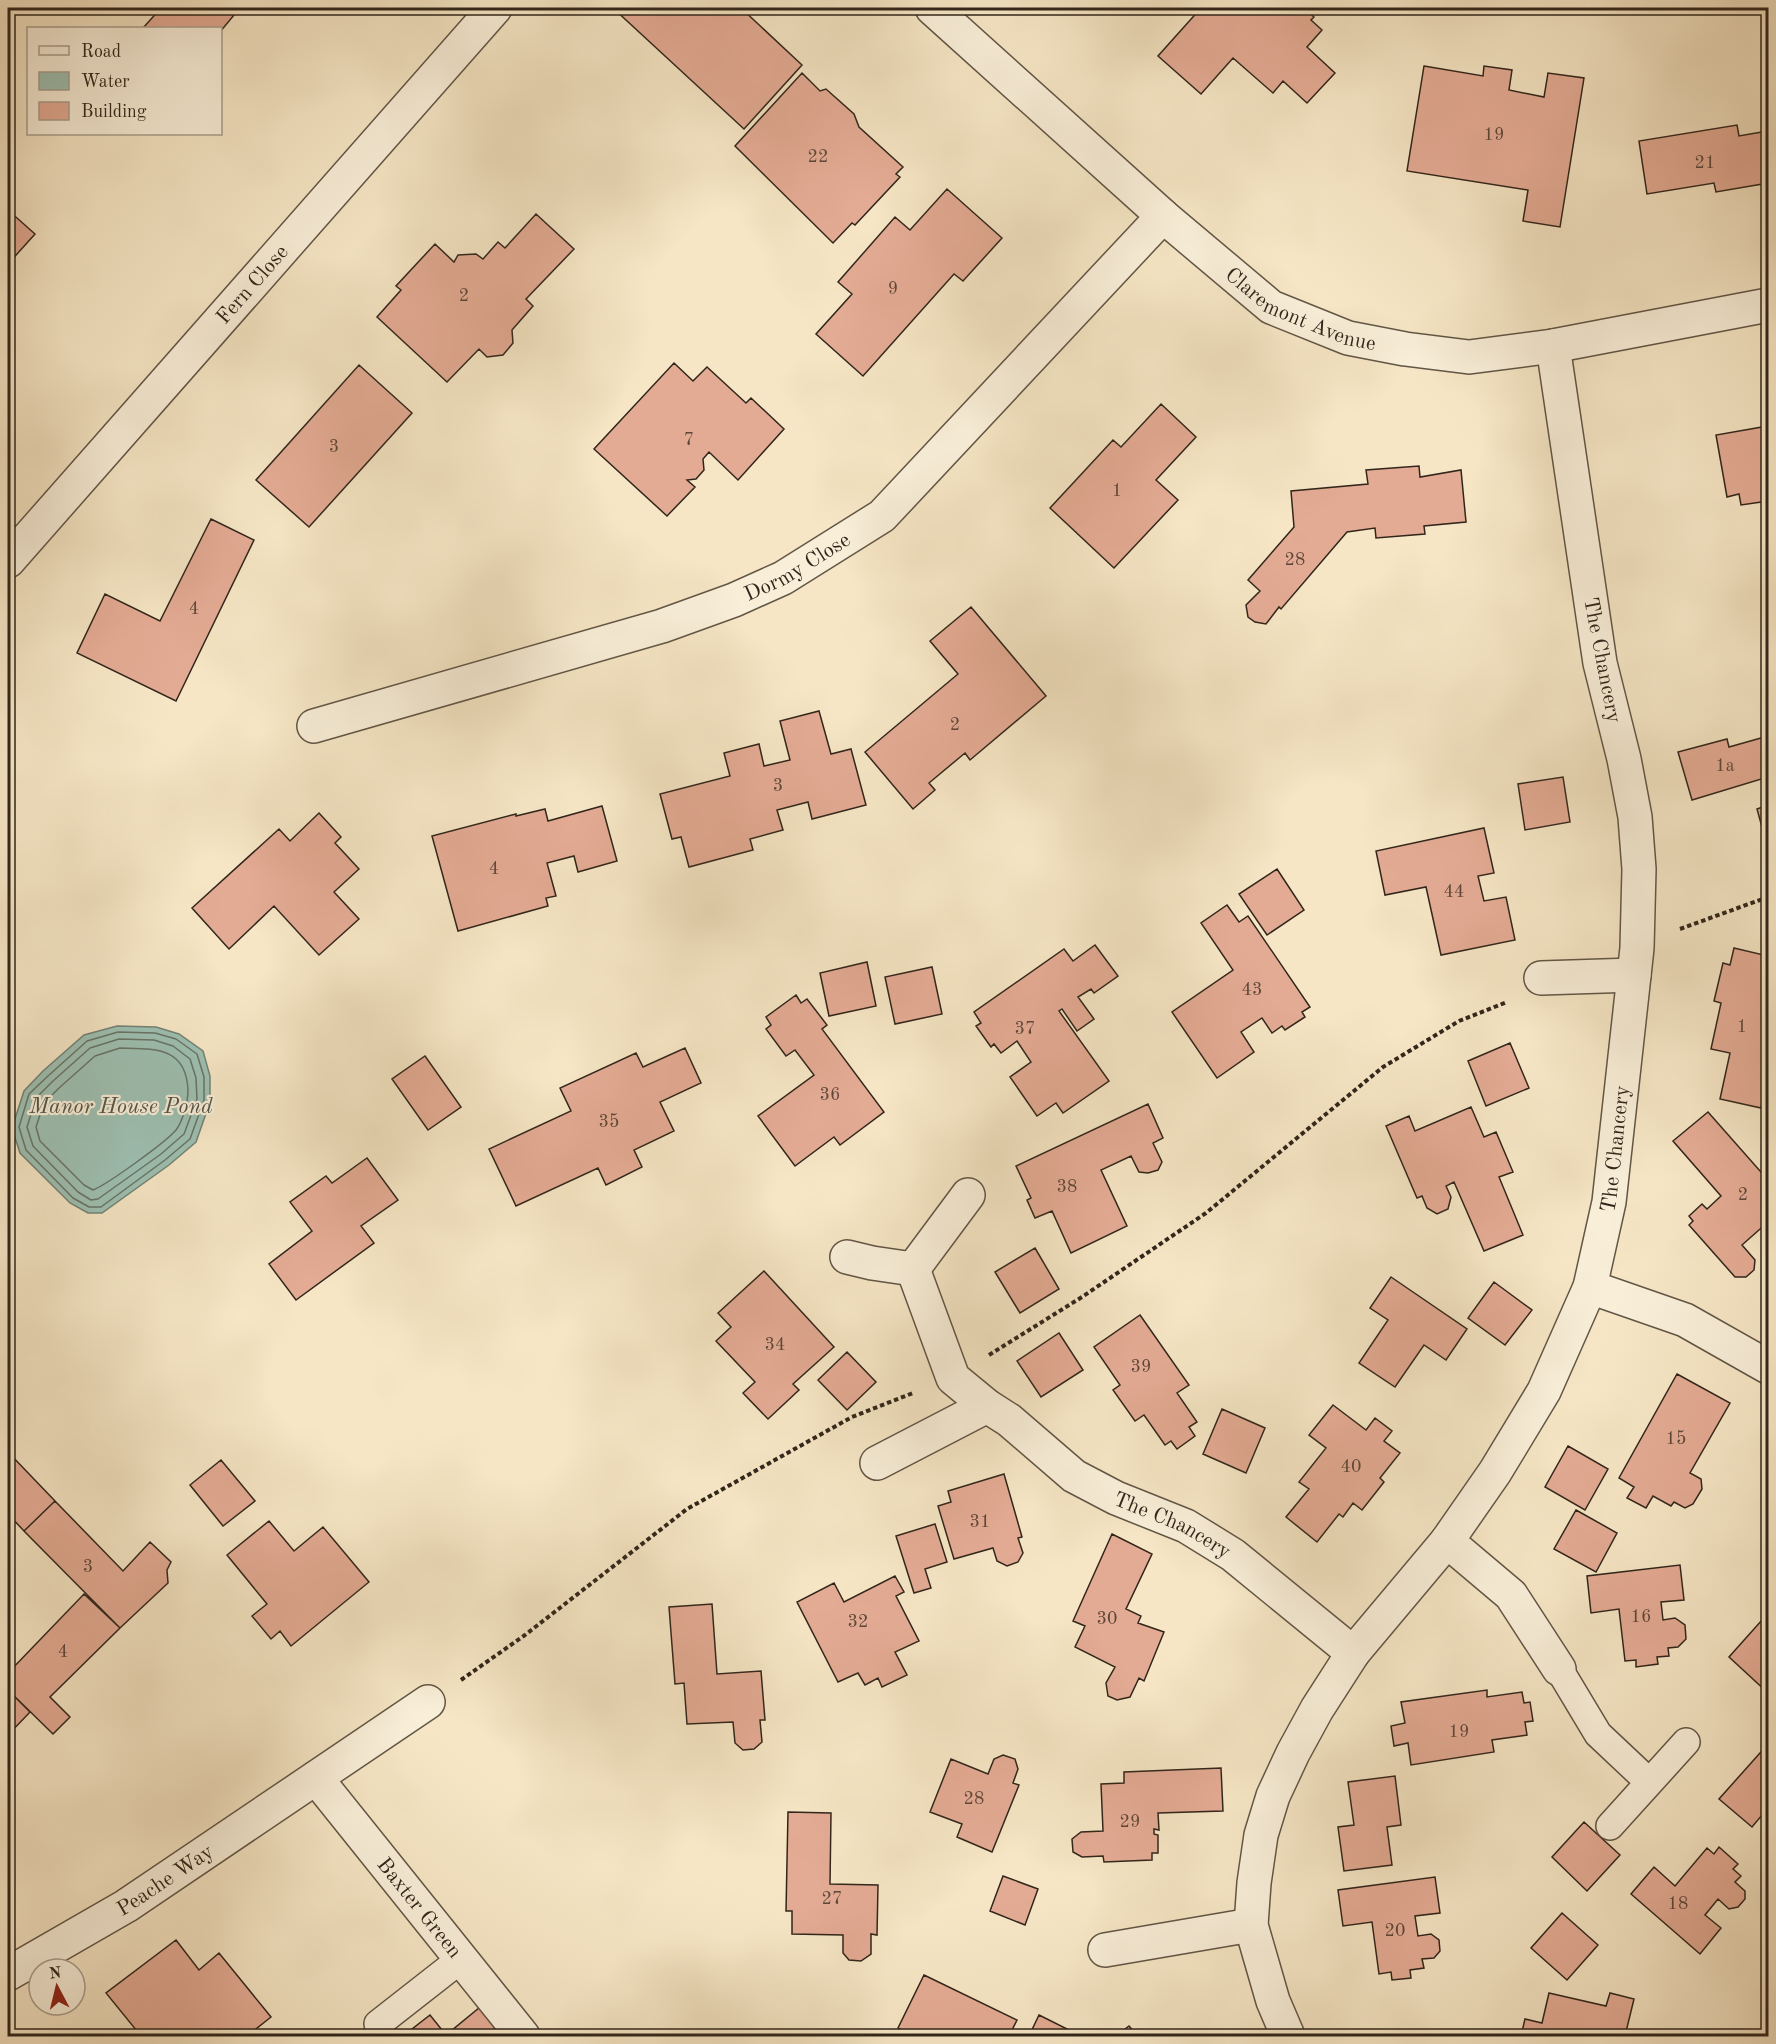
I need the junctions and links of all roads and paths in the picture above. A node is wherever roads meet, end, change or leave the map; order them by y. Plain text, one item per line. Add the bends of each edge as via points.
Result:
1 (495, 8) edge
2 (932, 8) edge
3 (1163, 216) junction
4 (1768, 305) edge
5 (1553, 346) junction
6 (8, 561) edge
7 (314, 726) dead end
8 (1768, 897) edge
9 (1674, 932) dead end
10 (1634, 975) junction
11 (1541, 978) joint
12 (968, 1195) dead end
13 (847, 1257) dead end
14 (913, 1269) junction
15 (1590, 1287) junction
16 (1768, 1367) edge
17 (953, 1378) junction
18 (987, 1406) junction
19 (877, 1463) dead end
20 (1447, 1540) junction
21 (1353, 1653) junction
22 (1559, 1669) joint
23 (428, 1702) joint
24 (1686, 1742) dead end
25 (316, 1778) junction
26 (1650, 1782) junction
27 (1610, 1826) dead end
28 (1251, 1925) junction
29 (1105, 1950) dead end
30 (461, 1959) junction
31 (8, 1974) edge
32 (378, 2024) dead end
33 (523, 2037) edge
34 (1288, 2037) edge

1 - 6 street, Fern Close
2 - 3 street, Claremont Avenue
3 - 5 street, Claremont Avenue via 1271,307 1348,338 1469,357
3 - 7 street, Dormy Close via 882,516 783,578 662,626
4 - 5 street, Claremont Avenue
5 - 10 street, The Chancery via 1600,663 1635,817 1639,869
8 - 9 path
10 - 11 street
10 - 15 street, The Chancery via 1609,1202
11 - 17 path via 1515,999 1459,1021 1383,1067 1206,1213
12 - 14 street
13 - 14 street
14 - 17 street
15 - 16 street via 1685,1320
15 - 20 street, The Chancery via 1544,1391 1495,1472
17 - 18 street, The Chancery
17 - 23 path via 852,1417 687,1509 525,1635
18 - 19 street
18 - 21 street, The Chancery via 1074,1476 1186,1526 1233,1555
20 - 21 street, The Chancery
20 - 22 street via 1511,1595
21 - 28 street, The Chancery via 1317,1709 1273,1796 1261,1835
22 - 26 lane via 1598,1734
23 - 25 street, Peache Way
24 - 26 lane
25 - 30 street, Baxter Green
25 - 31 street, Peache Way via 126,1906
26 - 27 lane
28 - 29 street
28 - 34 street, The Chancery
30 - 32 lane
30 - 33 street, Baxter Green

